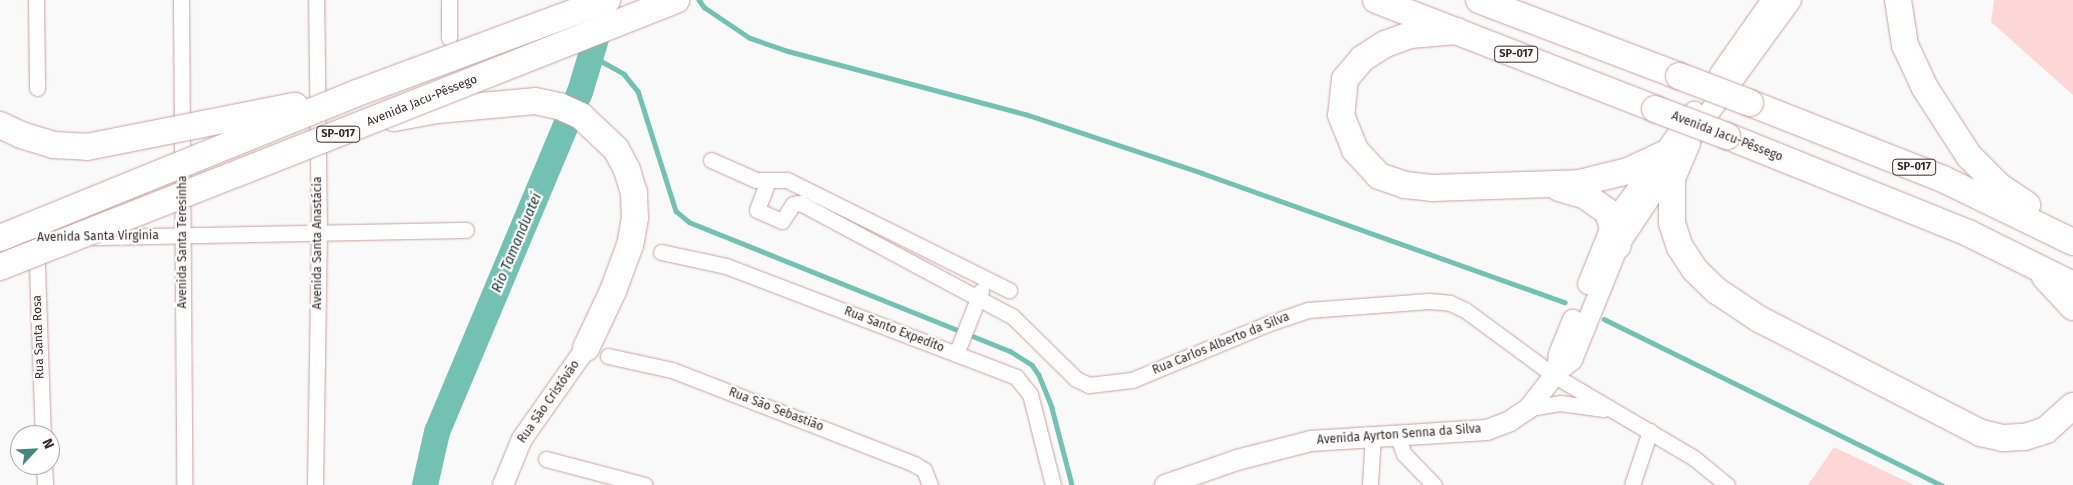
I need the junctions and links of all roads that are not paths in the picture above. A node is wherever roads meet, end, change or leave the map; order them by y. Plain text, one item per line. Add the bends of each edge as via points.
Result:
1 (36, 0) edge
2 (181, 0) edge
3 (316, 0) edge
4 (449, 0) edge
5 (607, 0) edge
6 (676, 0) edge
7 (1376, 0) edge
8 (1479, 0) edge
9 (1772, 0) edge
10 (1791, 0) edge
11 (1898, 0) edge
12 (1457, 31) junction
13 (449, 38) dead end
14 (37, 88) dead end
15 (357, 93) junction
16 (363, 124) junction
17 (0, 125) edge
18 (1675, 148) junction
19 (711, 160) dead end
20 (768, 181) junction
21 (1551, 185) junction
22 (466, 230) dead end
23 (319, 233) junction
24 (1616, 234) junction
25 (183, 235) junction
26 (2073, 236) edge
27 (36, 238) junction
28 (0, 239) edge
29 (2073, 242) edge
30 (661, 252) dead end
31 (0, 267) edge
32 (2036, 267) junction
33 (985, 280) junction
34 (2073, 286) edge
35 (1010, 290) dead end
36 (979, 299) junction
37 (2073, 307) edge
38 (597, 352) junction
39 (956, 354) junction
40 (1556, 374) junction
41 (2073, 406) edge
42 (1530, 408) junction
43 (1618, 413) junction
44 (43, 425) edge
45 (1650, 432) junction
46 (1397, 434) junction
47 (1373, 435) junction
48 (546, 459) dead end
49 (184, 485) edge
50 (315, 485) edge
51 (503, 485) edge
52 (645, 485) edge
53 (930, 485) edge
54 (1053, 485) edge
55 (1165, 485) edge
56 (1370, 485) edge
57 (1434, 485) edge
58 (1632, 485) edge
59 (1727, 485) edge

1 - 14 street
2 - 25 street, Avenida Santa Teresinha
3 - 23 street, Avenida Santa Anastácia
4 - 13 street
5 - 15 highway, SP-017, bridge
6 - 16 highway, Avenida Jacu-Pêssego / SP-017, bridge
7 - 12 highway, Avenida Jacu-Pêssego / SP-017
8 - 29 highway, SP-017, bridge via 1943,178
9 - 18 main road, Avenida Ayrton Senna da Silva
10 - 18 main road, Avenida Ayrton Senna da Silva
11 - 26 highway via 1905,45 1925,88 1968,156 1999,186
12 - 21 highway via 1410,35 1362,58 1345,79 1341,115 1355,150 1379,176 1405,185 1468,188
12 - 32 highway, Avenida Jacu-Pêssego / SP-017, bridge via 1968,233
15 - 17 highway, bridge via 87,147 54,145
15 - 28 highway, SP-017, bridge
16 - 31 highway, Avenida Jacu-Pêssego / SP-017, bridge
16 - 38 highway, bridge via 438,110 536,101 559,106 581,116 616,149 634,193 635,218 630,245
18 - 21 highway via 1628,171 1597,180
18 - 24 main road, Avenida Ayrton Senna da Silva
18 - 41 highway via 1672,223 1680,247 1695,270 1718,291 1760,319 1981,433 2003,438 2025,437 2046,430
19 - 20 street via 742,176
20 - 33 street via 787,180
20 - 36 street, Rua Carlos Alberto da Silva via 757,210 782,221 793,204 800,203
21 - 24 highway via 1597,202
22 - 23 street, Avenida Santa Virginia
23 - 25 street, Avenida Santa Virginia
23 - 50 street, Avenida Santa Anastácia
24 - 40 main road, Avenida Ayrton Senna da Silva via 1559,354
25 - 27 street, Avenida Santa Virginia
25 - 49 street, Avenida Santa Teresinha
27 - 28 street, Avenida Santa Virginia
27 - 44 street, Rua Santa Rosa
30 - 39 street, Rua Santo Expedito via 726,266
32 - 34 highway, Avenida Jacu-Pêssego / SP-017
32 - 37 highway
33 - 35 street
33 - 36 street
36 - 39 street
36 - 40 street, Rua Carlos Alberto da Silva via 1012,316 1076,379 1089,385 1132,380 1308,310 1429,301 1450,303 1465,310
38 - 51 main road, Rua São Cristóvão via 522,439
38 - 53 street, Rua São Sebastião via 672,370 914,464 924,470
39 - 54 street, Rua Santo Expedito via 1016,377 1025,386
40 - 42 main road, Avenida Ayrton Senna da Silva
40 - 43 street, Rua Carlos Alberto da Silva
42 - 43 street via 1568,403
42 - 46 main road, Avenida Ayrton Senna da Silva via 1510,422 1487,430
43 - 45 street, Rua Carlos Alberto da Silva
45 - 58 street
45 - 59 street, Rua Carlos Alberto da Silva via 1694,458
46 - 47 main road, Avenida Ayrton Senna da Silva
46 - 57 street via 1409,461
47 - 55 main road, Avenida Ayrton Senna da Silva via 1289,446
47 - 56 street
48 - 52 street

